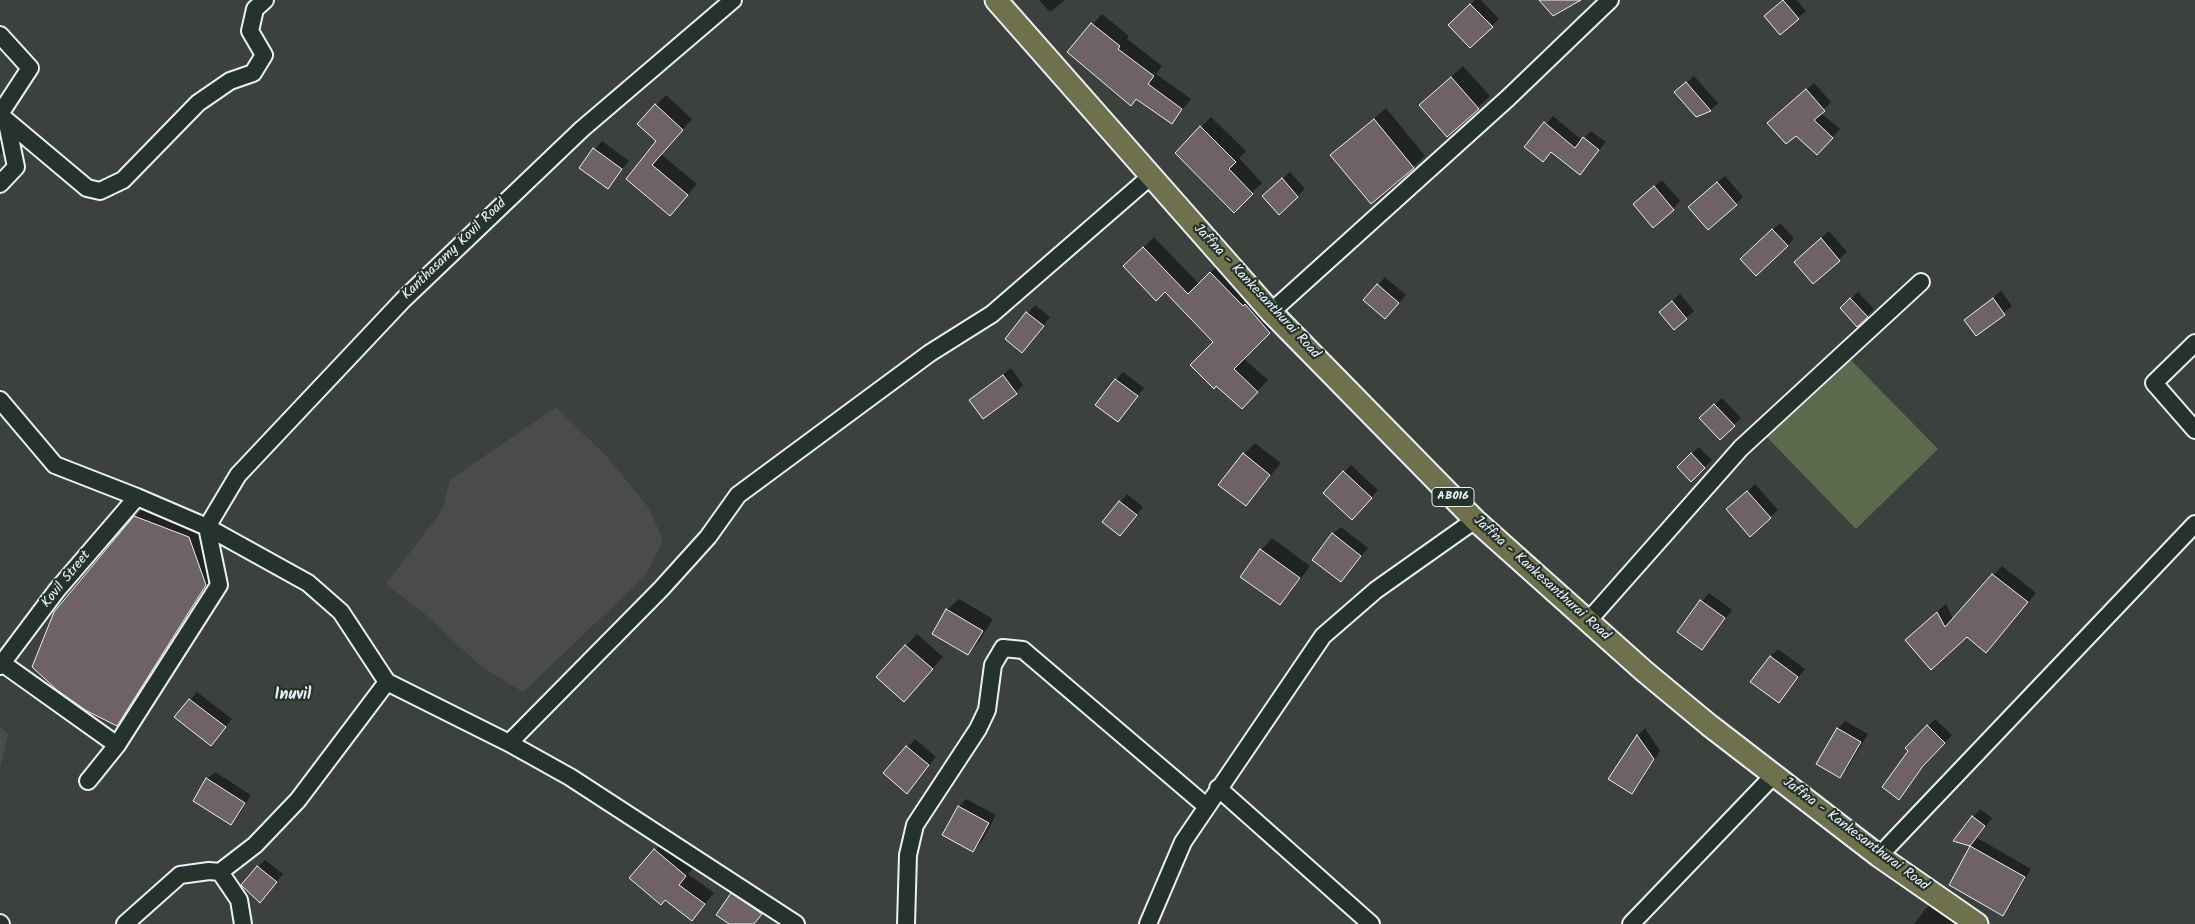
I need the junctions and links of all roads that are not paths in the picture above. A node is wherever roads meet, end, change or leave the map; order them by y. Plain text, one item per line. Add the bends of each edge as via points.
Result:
1 (265, 0) edge
2 (733, 0) edge
3 (996, 0) edge
4 (1610, 0) edge
5 (0, 35) edge
6 (2, 118) edge
7 (1151, 176) junction
8 (0, 184) edge
9 (1921, 282) dead end
10 (1271, 312) junction
11 (2195, 343) edge
12 (0, 400) edge
13 (2195, 430) edge
14 (137, 497) junction
15 (1475, 520) junction
16 (2195, 524) edge
17 (207, 527) junction
18 (1588, 621) junction
19 (1, 665) edge
20 (387, 682) junction
21 (509, 742) junction
22 (117, 745) junction
23 (1774, 775) junction
24 (88, 782) dead end
25 (1218, 788) junction
26 (1206, 806) junction
27 (1879, 856) junction
28 (220, 872) junction
29 (125, 924) edge
30 (244, 924) edge
31 (796, 924) edge
32 (906, 924) edge
33 (1148, 924) edge
34 (1371, 924) edge
35 (1631, 924) edge
36 (1977, 924) edge

1 - 6 street via 255,9 250,31 264,55 253,74 230,81 198,103 123,180 100,191 87,188
2 - 17 street, Kanthasamy Kovil Road via 582,129 403,300 238,475
3 - 7 main road, Jaffna - Kankesanthurai Road / AB016
4 - 10 street via 1508,98
5 - 6 street via 30,68
6 - 8 street via 16,167
7 - 10 main road, Jaffna - Kankesanthurai Road / AB016
7 - 21 street via 992,314 930,353 738,495 708,537 661,589
9 - 18 street via 1741,448
10 - 15 main road, Jaffna - Kankesanthurai Road / AB016
11 - 13 street via 2154,383
12 - 14 street via 55,465
14 - 17 street
14 - 19 street, Kovil Street via 57,590
15 - 18 main road, Jaffna - Kankesanthurai Road / AB016
15 - 25 street via 1376,590 1323,636
16 - 27 street
17 - 20 street via 308,583 341,612
17 - 22 street via 219,585
18 - 23 main road, Jaffna - Kankesanthurai Road / AB016 via 1709,725
19 - 22 street
20 - 21 street
20 - 28 street via 298,800 256,845
21 - 31 street via 570,776
22 - 24 street
23 - 27 main road, Jaffna - Kankesanthurai Road / AB016
23 - 35 street
25 - 26 street
25 - 34 street
26 - 32 street via 1023,650 1003,648 993,665 986,710 978,729 915,825 908,855
26 - 33 street via 1183,842
27 - 36 main road, Jaffna - Kankesanthurai Road / AB016
28 - 29 street via 180,875
28 - 30 street via 239,900

